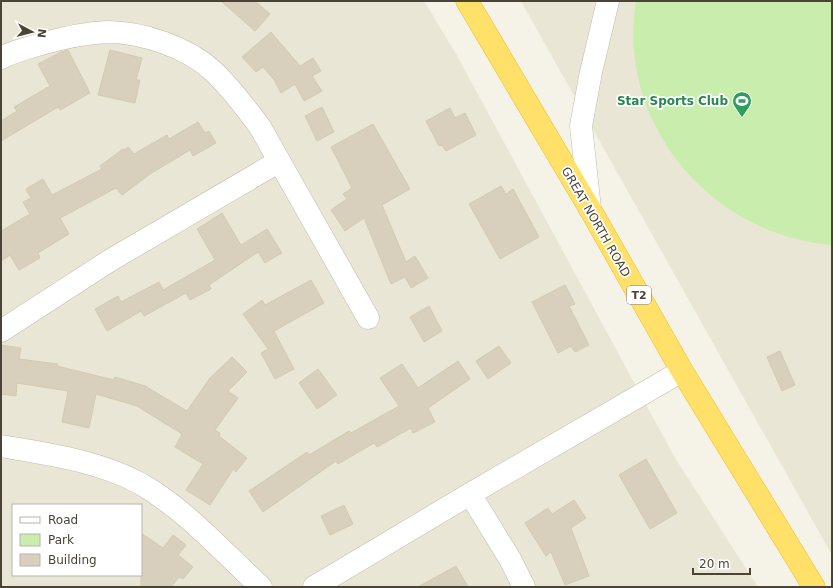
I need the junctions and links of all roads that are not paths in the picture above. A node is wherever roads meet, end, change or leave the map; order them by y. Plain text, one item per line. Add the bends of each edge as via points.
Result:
1 (466, 1) edge
2 (608, 1) edge
3 (1, 58) edge
4 (278, 162) junction
5 (590, 209) junction
6 (368, 318) dead end
7 (1, 331) edge
8 (682, 372) junction
9 (1, 446) edge
10 (470, 494) junction
11 (261, 587) edge
12 (314, 587) edge
13 (524, 587) edge
14 (814, 587) edge

1 - 5 highway, GREAT NORTH ROAD / T2
2 - 5 street via 592,65 581,126
3 - 4 street via 11,52 60,38 107,32 136,35 165,44 190,55 213,71 241,101 260,127
4 - 6 street
4 - 7 street via 109,262
5 - 8 highway, GREAT NORTH ROAD / T2
8 - 10 street
8 - 14 highway, GREAT NORTH ROAD / T2
9 - 11 street via 55,455 98,466 140,484 176,509
10 - 12 street
10 - 13 street

